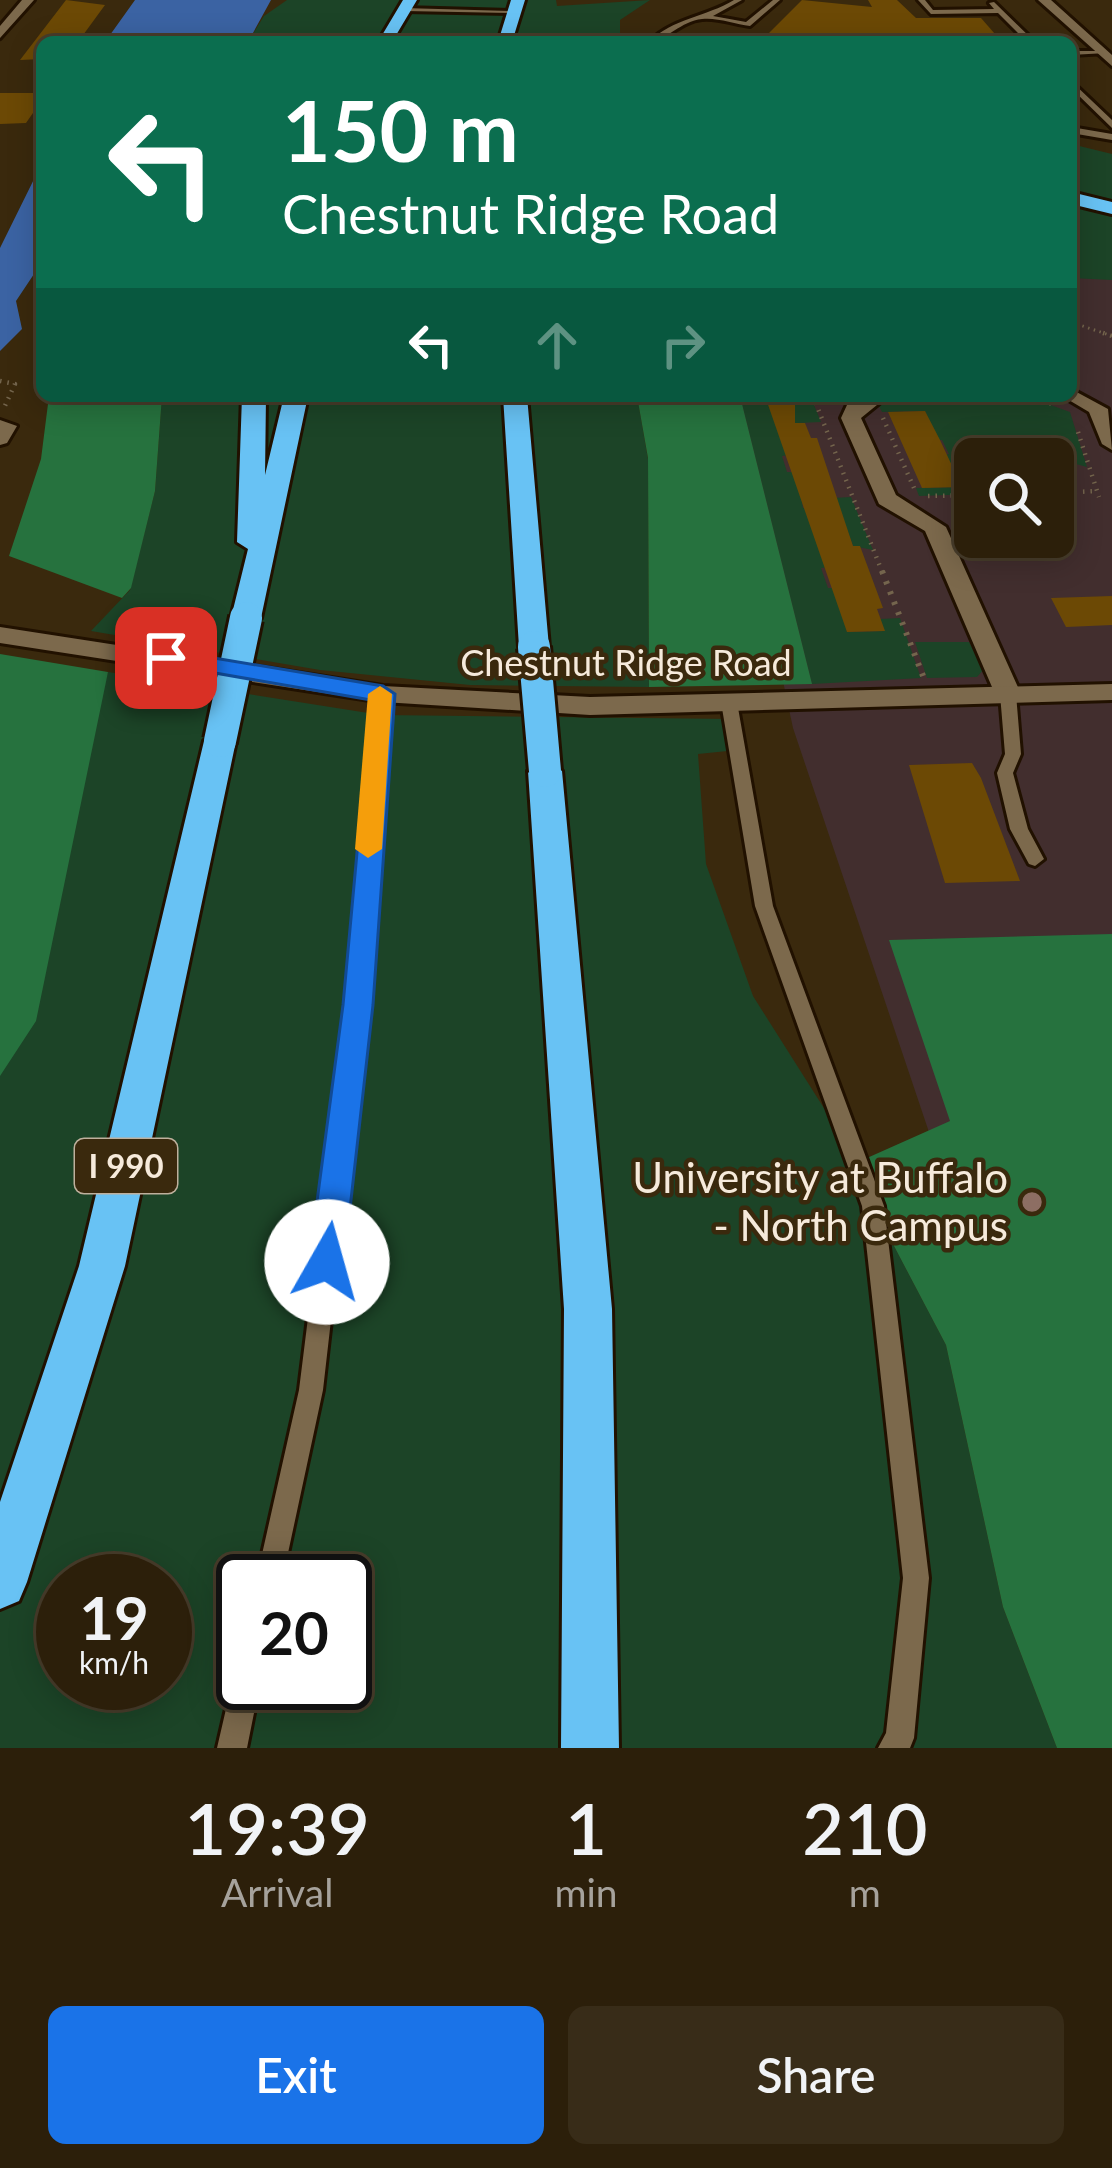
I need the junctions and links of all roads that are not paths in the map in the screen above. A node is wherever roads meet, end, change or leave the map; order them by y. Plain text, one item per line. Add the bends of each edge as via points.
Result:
1 (28, 0) edge
2 (739, 0) edge
3 (777, 0) edge
4 (921, 0) edge
5 (952, 0) edge
6 (989, 0) edge
7 (1044, 0) edge
8 (408, 4) edge
9 (516, 7) edge
10 (962, 11) junction
11 (1000, 11) junction
12 (704, 16) junction
13 (0, 34) edge
14 (389, 36) edge
15 (507, 36) edge
16 (658, 36) edge
17 (1025, 36) edge
18 (1077, 53) edge
19 (1109, 55) edge
20 (1077, 89) edge
21 (1084, 96) junction
22 (1098, 96) dead end
23 (1077, 97) edge
24 (1112, 125) edge
25 (1077, 131) edge
26 (1112, 136) edge
27 (1077, 199) edge
28 (1112, 208) edge
29 (1077, 223) edge
30 (1112, 230) edge
31 (254, 402) edge
32 (295, 402) edge
33 (868, 402) edge
34 (1072, 402) edge
35 (518, 403) edge
36 (2, 418) edge
37 (0, 439) edge
38 (1112, 444) edge
39 (252, 582) junction
40 (0, 634) edge
41 (1112, 692) edge
42 (383, 694) junction
43 (1009, 694) junction
44 (729, 702) junction
45 (1035, 859) dead end
46 (275, 1554) edge
47 (0, 1582) edge
48 (240, 1710) edge
49 (232, 1748) edge
50 (590, 1748) edge
51 (893, 1748) edge

1 - 13 street
2 - 12 lane
3 - 12 lane via 746,24
4 - 10 lane via 931,12
5 - 10 lane
6 - 11 lane
7 - 19 street
8 - 9 lane
8 - 14 highway
9 - 15 highway
10 - 11 lane
11 - 17 lane
12 - 16 lane via 670,23
18 - 19 lane
20 - 21 lane
21 - 22 lane
21 - 23 lane
21 - 24 lane
25 - 26 lane
27 - 28 highway
29 - 30 highway
31 - 39 highway
32 - 39 highway, I 990
33 - 43 street via 851,418 884,495 935,527
34 - 38 street via 1098,409
35 - 50 highway, bridge via 588,1309
36 - 37 street
39 - 47 highway, I 990, bridge via 102,1266
40 - 42 street, Chestnut Ridge Road
41 - 43 street, Chestnut Ridge Road
42 - 44 street, Chestnut Ridge Road via 590,706
42 - 46 lane via 358,1005 311,1390
43 - 44 street, Chestnut Ridge Road
43 - 45 lane via 1013,754 1005,772
44 - 51 lane via 764,906 874,1205 916,1578
48 - 49 lane

